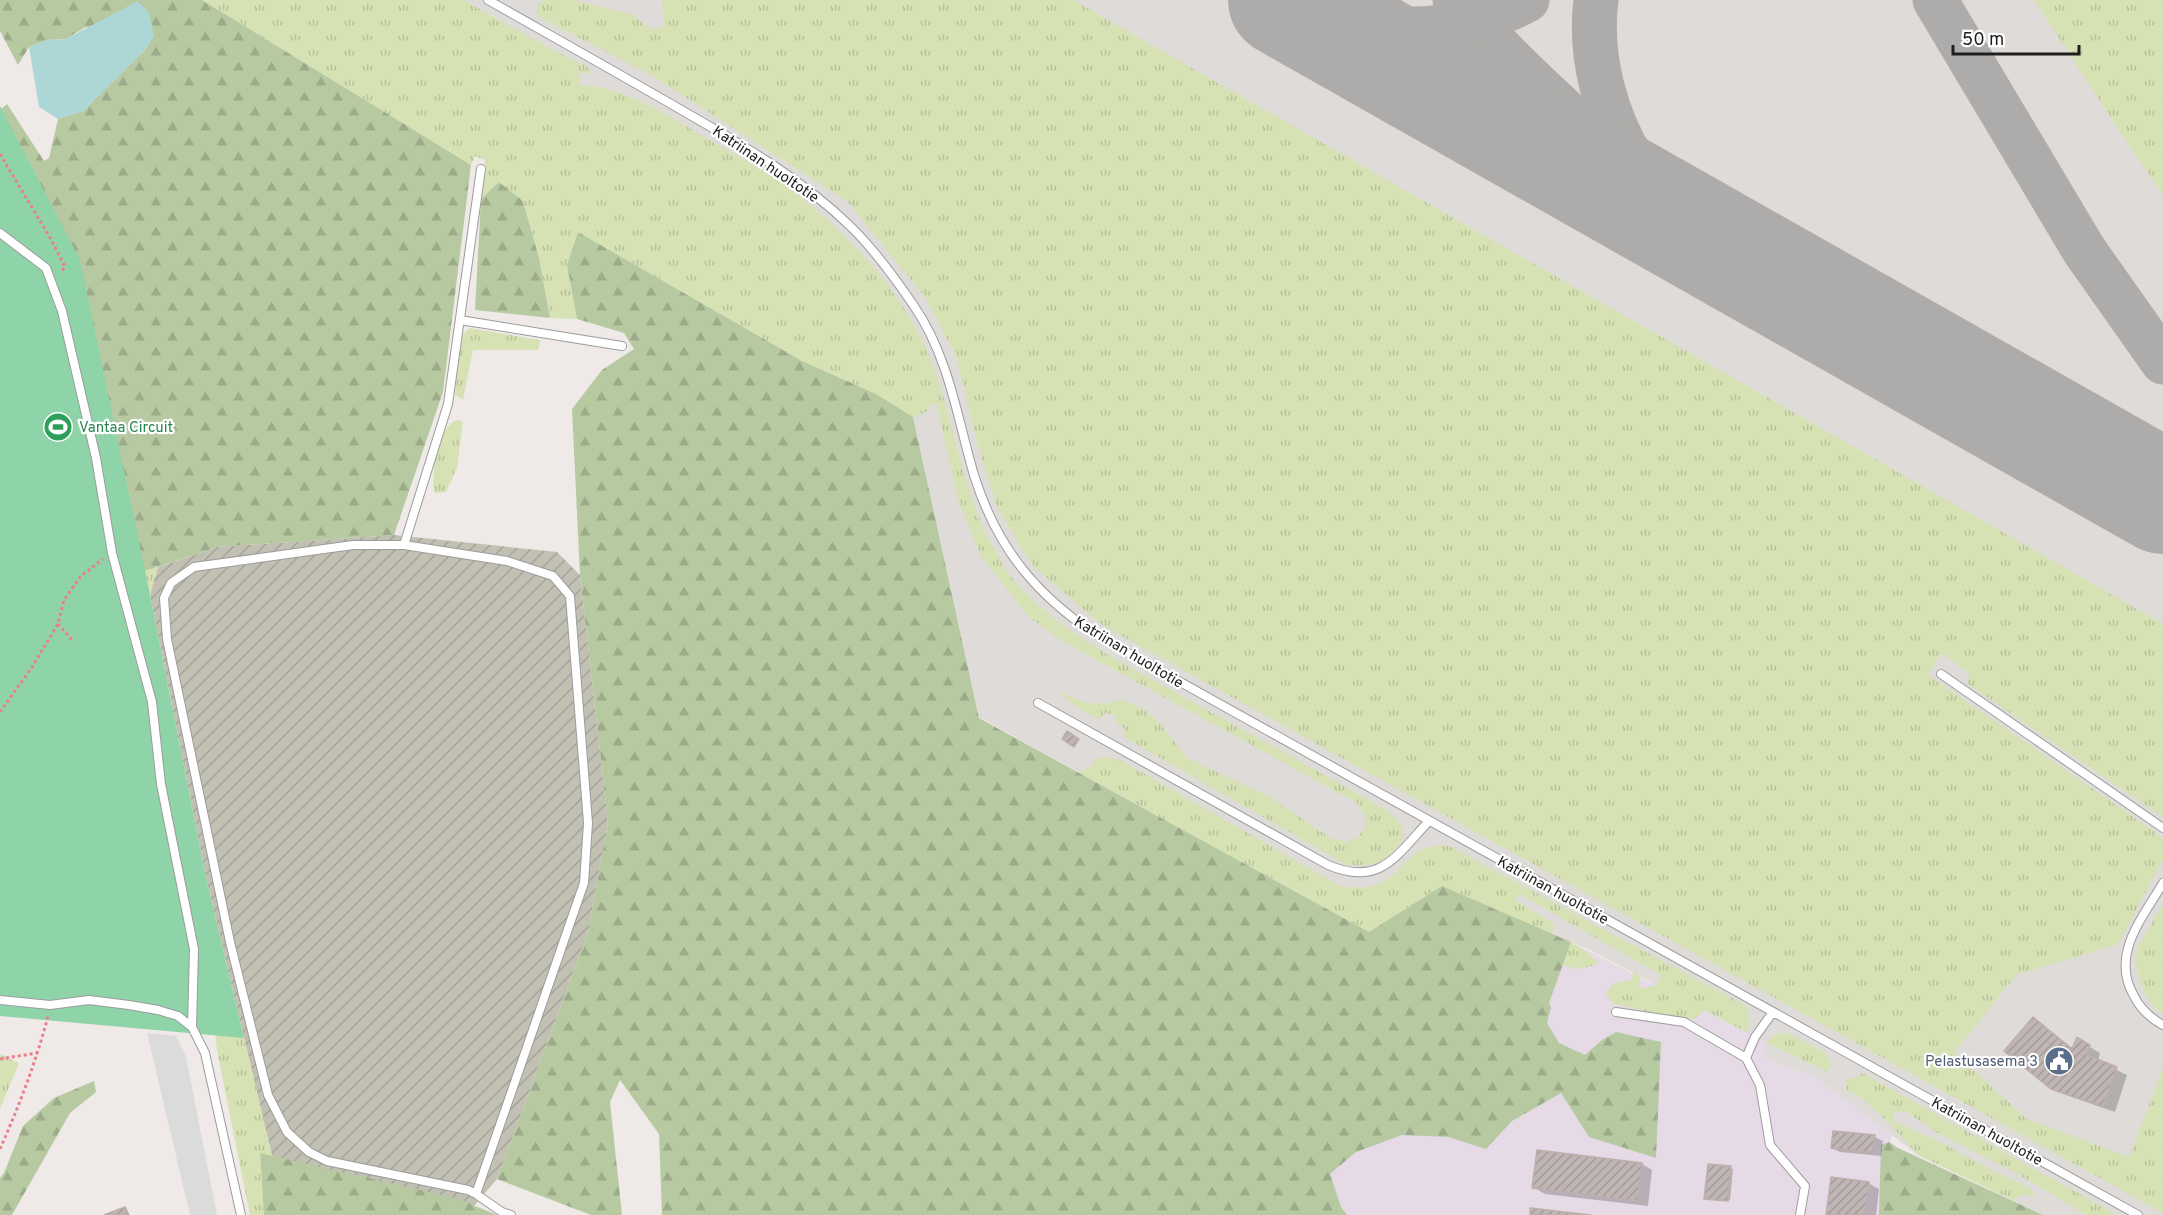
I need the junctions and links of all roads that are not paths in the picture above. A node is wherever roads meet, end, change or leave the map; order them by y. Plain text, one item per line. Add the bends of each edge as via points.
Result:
1 (488, 0) edge
2 (481, 169) dead end
3 (0, 233) edge
4 (460, 320) junction
5 (622, 346) dead end
6 (404, 545) junction
7 (1941, 674) dead end
8 (1038, 703) dead end
9 (1429, 821) junction
10 (2163, 828) edge
11 (2163, 883) edge
12 (0, 1000) edge
13 (1616, 1012) dead end
14 (1773, 1012) junction
15 (2163, 1025) edge
16 (192, 1028) junction
17 (1746, 1058) junction
18 (476, 1194) junction
19 (241, 1215) edge
20 (512, 1215) edge
21 (1800, 1215) edge
22 (2138, 1215) edge

1 - 9 lane, Katriinan huoltotie via 747,149 851,227 890,272 928,327 952,388 984,504 997,532 1028,578 1061,610 1102,639
2 - 4 lane
3 - 16 lane via 46,268 62,311 96,458 112,553 152,702 161,784 194,949
4 - 5 lane
4 - 6 lane via 448,404
6 - 18 lane via 507,561 553,576 570,597 588,823 584,882
6 - 18 lane via 353,545 194,567 171,583 164,598 166,639 230,942 268,1095 287,1132 309,1152 327,1161
7 - 10 lane
8 - 9 lane via 1343,872 1361,873 1383,867
9 - 14 lane, Katriinan huoltotie
11 - 15 lane via 2129,941 2125,971 2138,1004
12 - 16 lane via 50,1005 89,1000 129,1005 178,1016
13 - 17 lane via 1684,1022
14 - 17 lane
14 - 22 lane, Katriinan huoltotie
16 - 19 lane via 205,1053
17 - 21 lane via 1760,1085 1770,1145 1805,1186
18 - 20 lane

